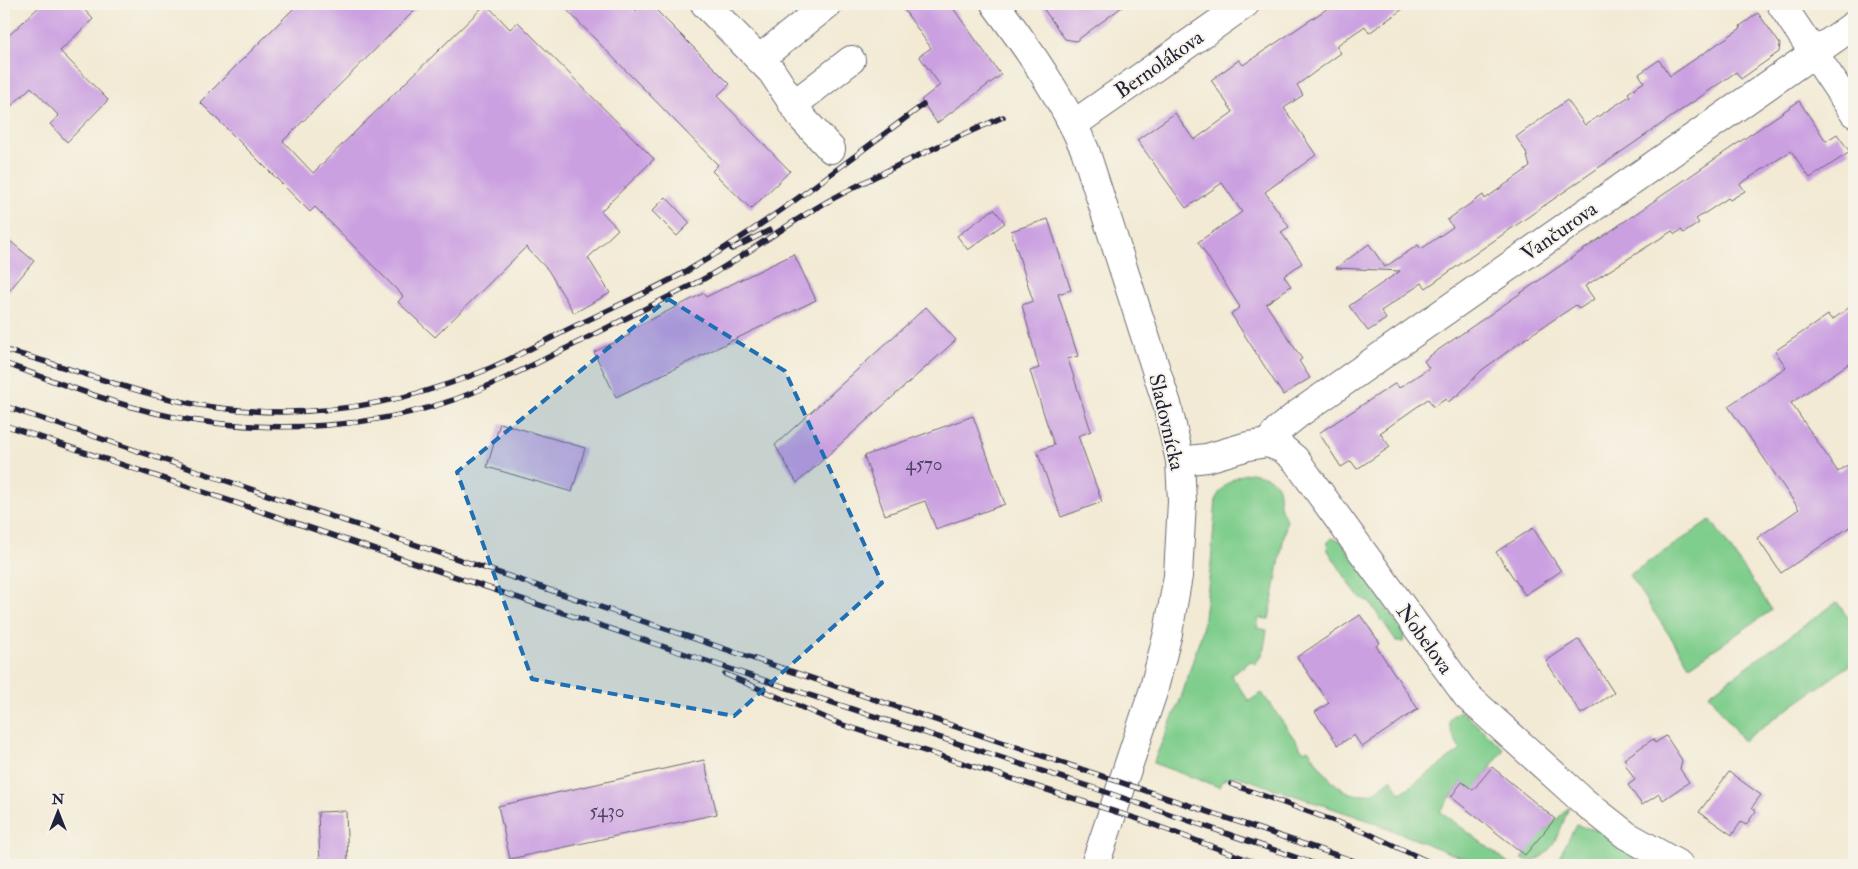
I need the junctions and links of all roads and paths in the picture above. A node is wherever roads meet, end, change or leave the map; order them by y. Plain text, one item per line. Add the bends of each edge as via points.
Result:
1 (705, 4) edge
2 (828, 4) edge
3 (995, 4) edge
4 (1245, 4) edge
5 (1781, 4) edge
6 (1854, 25) edge
7 (1815, 52) junction
8 (759, 59) junction
9 (851, 60) dead end
10 (794, 105) junction
11 (1854, 113) edge
12 (1074, 124) junction
13 (832, 149) dead end
14 (1268, 444) junction
15 (1180, 461) junction
16 (1095, 865) edge
17 (1679, 865) edge

1 - 8 street
2 - 8 street
3 - 12 street, Sladovnícka via 1034,56
4 - 12 street, Bernolákova
5 - 7 street
6 - 7 street, Vančurova
7 - 11 street
7 - 14 street, Vančurova via 1292,419
8 - 10 street
9 - 10 street
10 - 13 street via 803,120
12 - 15 street, Sladovnícka via 1122,259 1167,404
14 - 15 street
14 - 17 street, Nobelova via 1283,449 1295,459 1467,696 1583,801 1626,835
15 - 16 street, Sladovnícka via 1180,541 1168,633 1145,719

